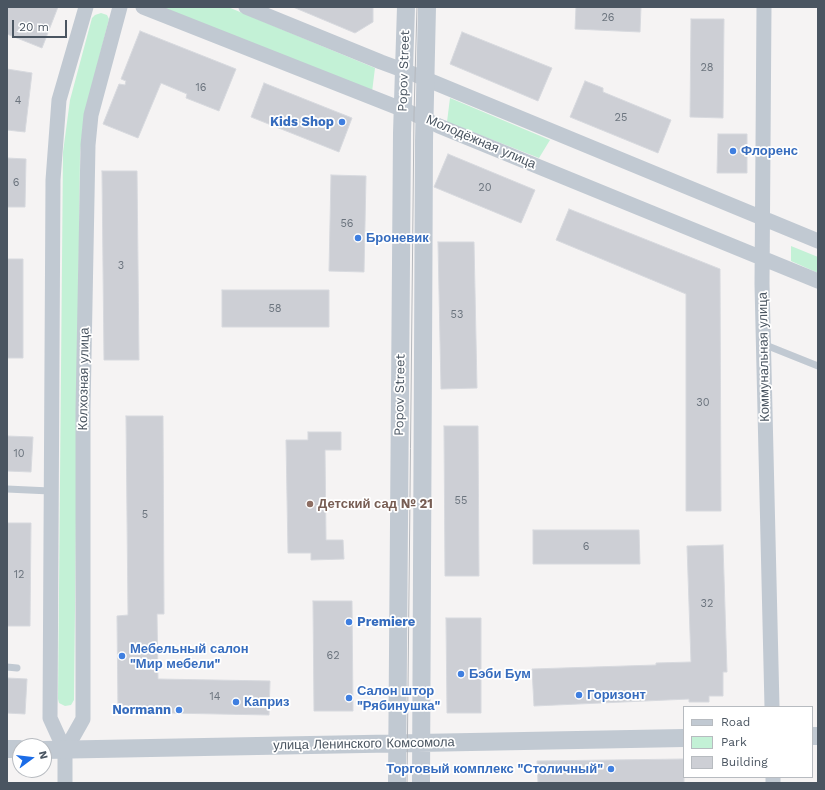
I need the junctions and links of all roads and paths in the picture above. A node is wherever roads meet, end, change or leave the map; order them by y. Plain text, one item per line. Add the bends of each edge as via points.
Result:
1 (86, 7) edge
2 (120, 7) edge
3 (142, 7) edge
4 (246, 7) edge
5 (406, 7) edge
6 (427, 7) edge
7 (764, 7) edge
8 (404, 70) junction
9 (425, 79) junction
10 (403, 110) junction
11 (425, 119) junction
12 (762, 218) junction
13 (818, 241) edge
14 (762, 258) junction
15 (818, 281) edge
16 (763, 344) junction
17 (818, 366) edge
18 (7, 489) edge
19 (50, 491) junction
20 (7, 667) edge
21 (17, 668) dead end
22 (772, 706) edge
23 (683, 738) edge
24 (420, 742) junction
25 (397, 743) junction
26 (52, 750) edge
27 (65, 750) junction
28 (65, 783) edge
29 (397, 783) edge
30 (421, 783) edge

1 - 19 street via 59,100 53,180
2 - 27 street, Колхозная улица via 91,115 88,145 83,409 84,720
3 - 10 street, Молодёжная улица
4 - 8 street
5 - 8 street, Popov Street
6 - 9 street, Popov Street
7 - 12 street, Коммунальная улица
8 - 9 street
8 - 10 street, Popov Street
9 - 11 street, Popov Street
9 - 12 street
10 - 11 street, Молодёжная улица
10 - 25 street, Popov Street
11 - 14 street, Молодёжная улица
11 - 24 street, Popov Street
12 - 13 street
12 - 14 street, Коммунальная улица
14 - 15 street, Молодёжная улица
14 - 16 street, Коммунальная улица
16 - 17 lane
16 - 22 street, Коммунальная улица
18 - 19 lane
19 - 27 street via 50,718
20 - 21 lane
23 - 24 street, улица Ленинского Комсомола
24 - 25 street, улица Ленинского Комсомола
24 - 30 street, Popov Street
25 - 27 street, улица Ленинского Комсомола
25 - 29 street, Popov Street
26 - 27 street, улица Ленинского Комсомола
27 - 28 street

